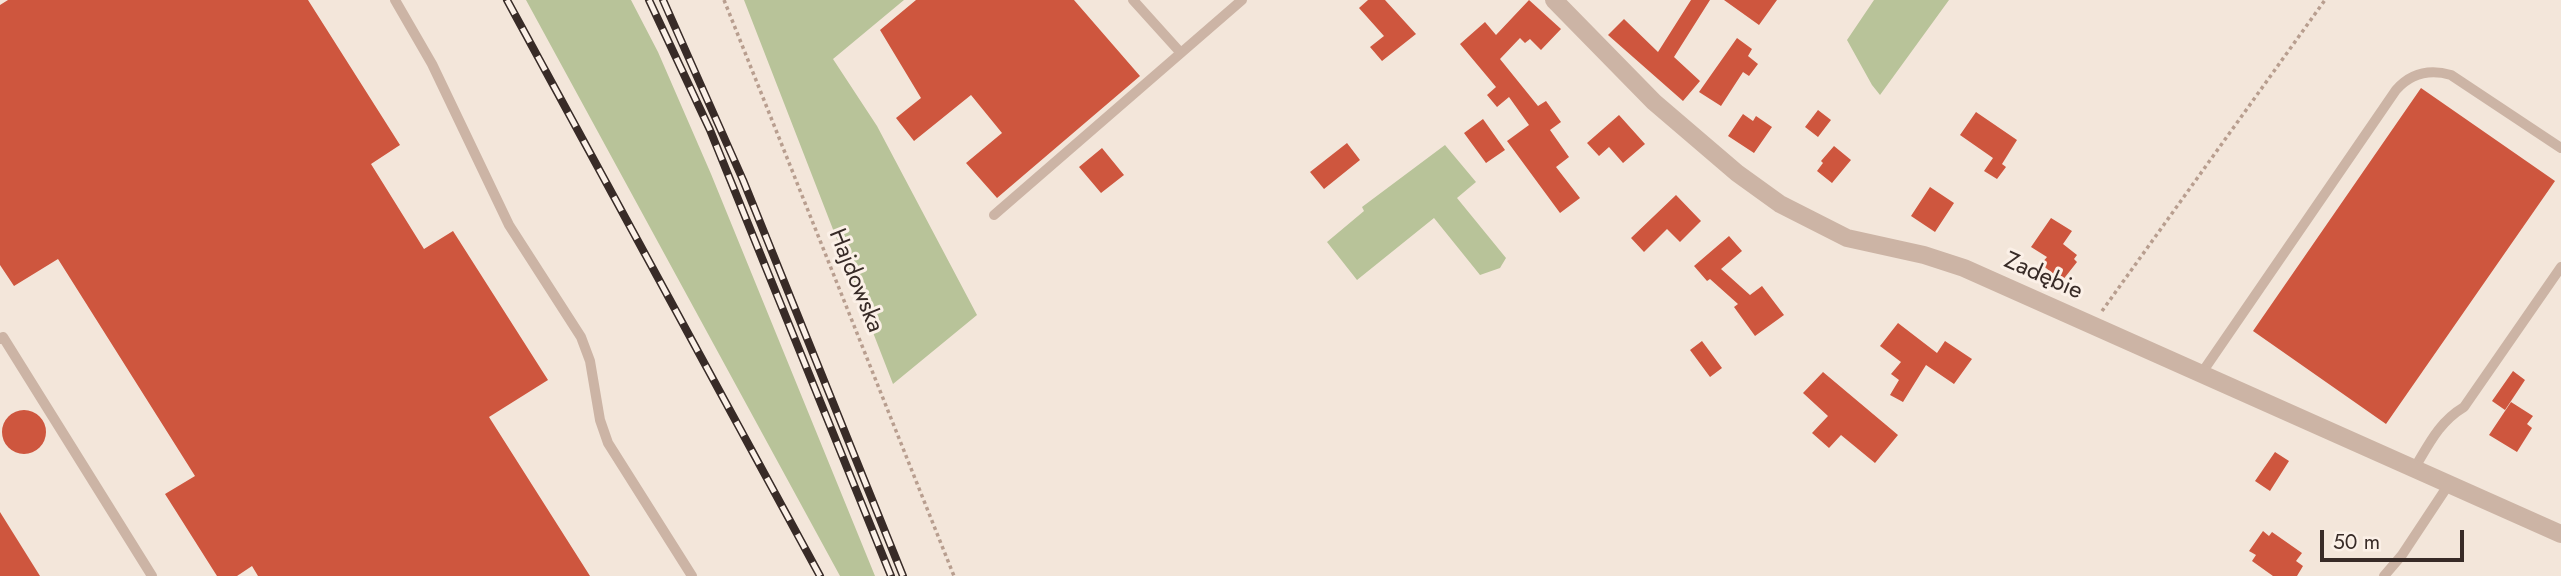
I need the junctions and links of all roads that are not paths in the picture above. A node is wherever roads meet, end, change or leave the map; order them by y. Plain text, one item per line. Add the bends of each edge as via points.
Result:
1 (395, 0) edge
2 (1133, 0) edge
3 (1242, 0) edge
4 (1554, 0) edge
5 (1180, 52) junction
6 (2561, 148) edge
7 (994, 215) dead end
8 (2561, 267) edge
9 (0, 339) edge
10 (2201, 374) junction
11 (2414, 469) junction
12 (2449, 484) junction
13 (2561, 534) edge
14 (152, 576) edge
15 (692, 576) edge
16 (2384, 576) edge

1 - 15 lane via 432,64 509,225 581,337 608,443
2 - 5 lane
3 - 5 lane
4 - 10 street, Zadębie via 1654,102 1780,204 1847,238 1954,264
5 - 7 lane
6 - 10 lane via 2451,75 2439,71 2413,76 2396,90
8 - 11 lane via 2464,407 2439,427
9 - 14 lane
10 - 11 street, Zadębie
11 - 12 street, Zadębie
12 - 13 street, Zadębie
12 - 16 lane

